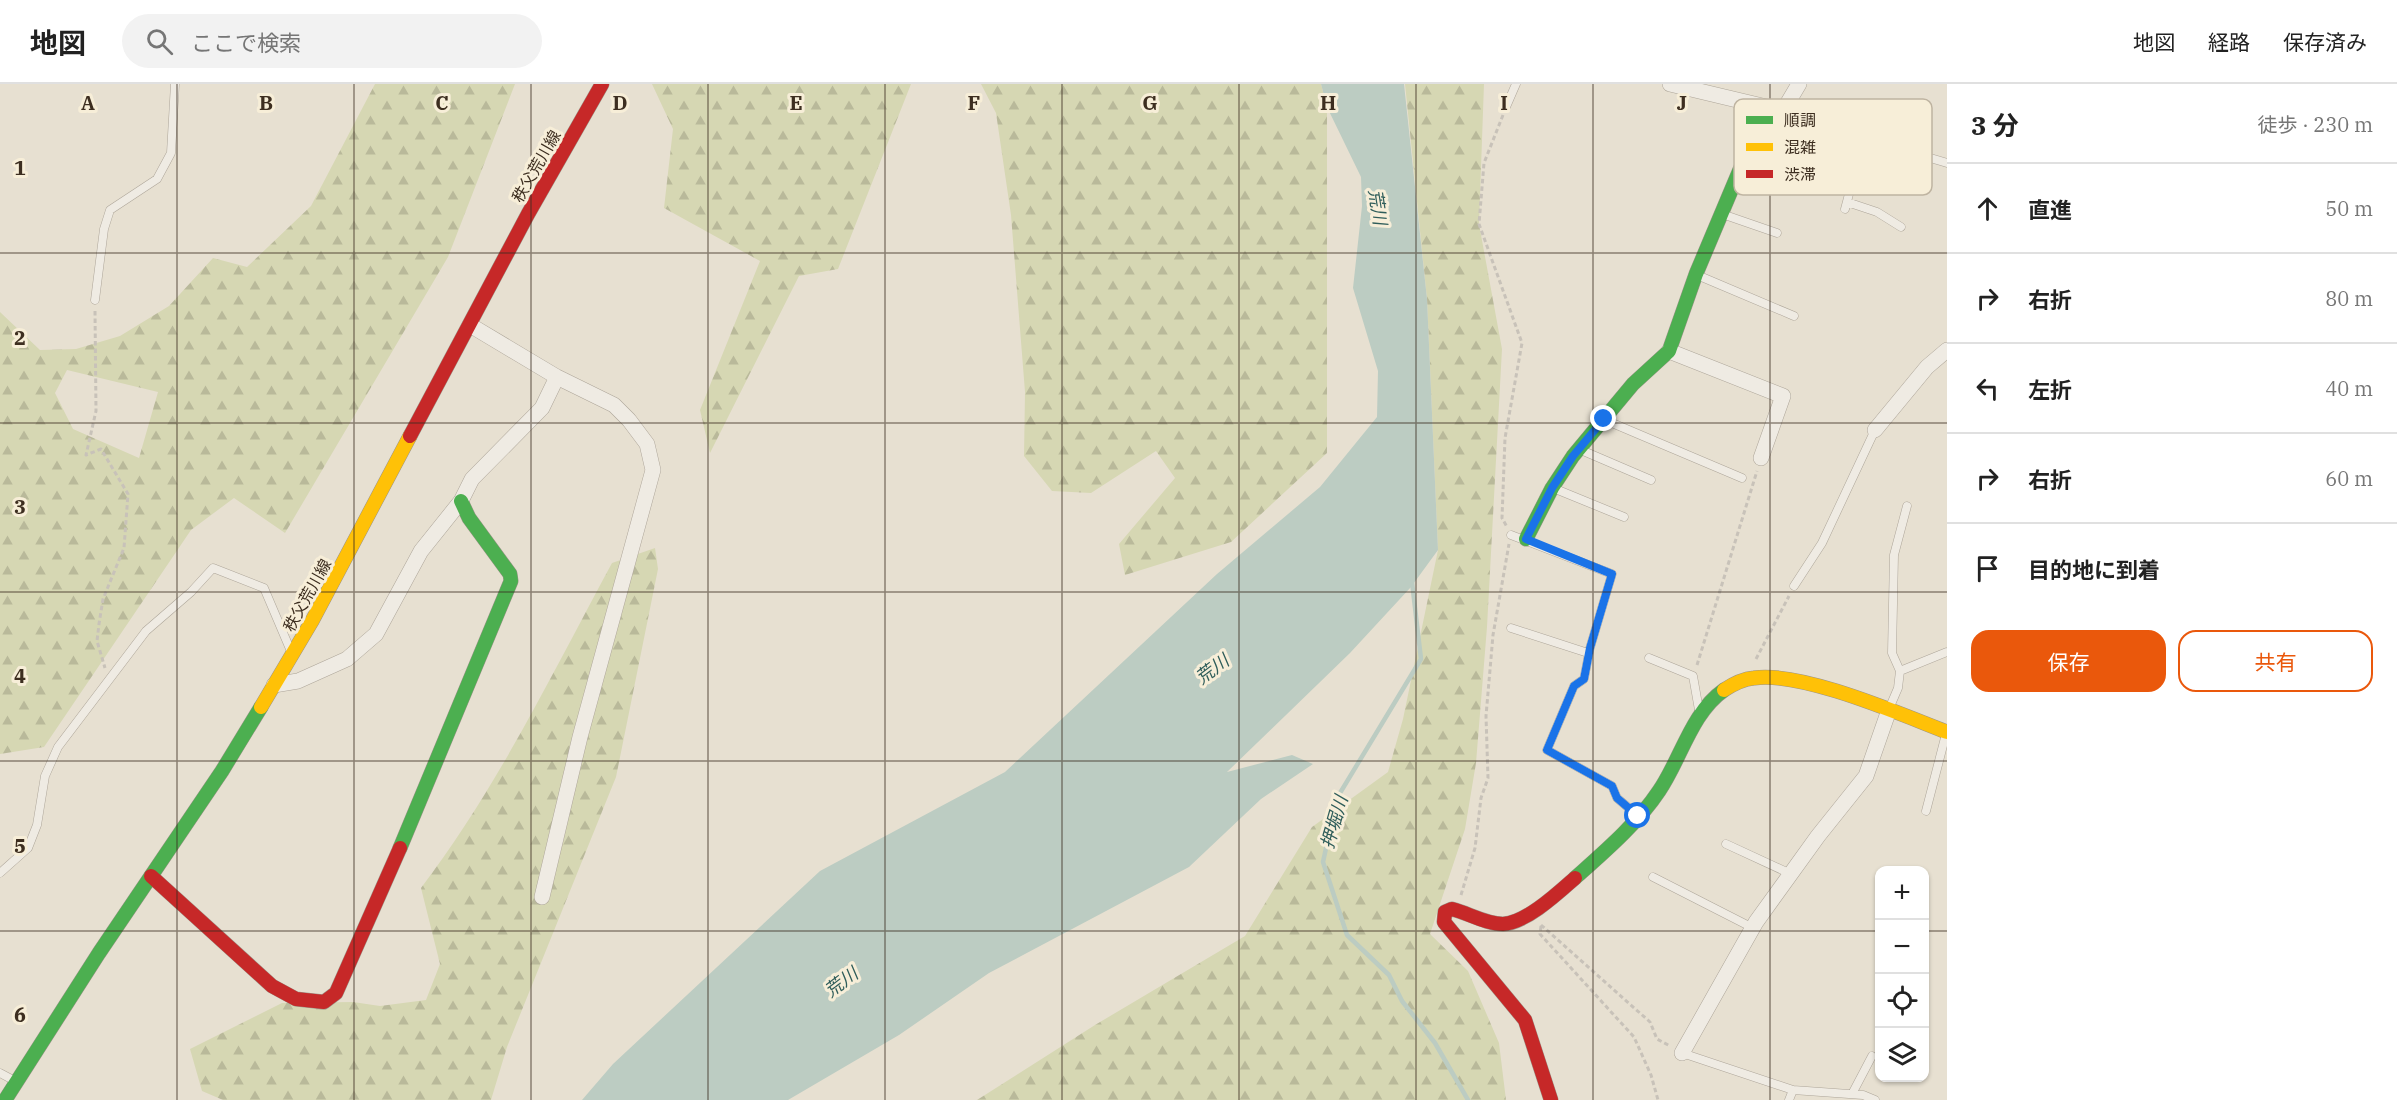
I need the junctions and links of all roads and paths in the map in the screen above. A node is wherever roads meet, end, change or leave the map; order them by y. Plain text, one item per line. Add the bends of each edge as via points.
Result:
1 (175, 84) edge
2 (602, 84) edge
3 (1516, 84) edge
4 (1670, 84) edge
5 (1799, 84) edge
6 (1790, 99) edge
7 (1734, 101) edge
8 (1506, 107) joint
9 (1932, 158) edge
10 (1947, 163) edge
11 (1734, 185) edge
12 (1849, 195) edge
13 (1722, 214) junction
14 (1901, 227) dead end
15 (1777, 233) dead end
16 (1696, 274) junction
17 (95, 300) joint
18 (1794, 316) dead end
19 (470, 325) junction
20 (1947, 350) edge
21 (1669, 351) junction
22 (557, 377) junction
23 (1604, 419) junction
24 (1875, 430) joint
25 (1579, 449) junction
26 (1761, 458) joint
27 (1742, 478) dead end
28 (1651, 480) dead end
29 (1552, 488) junction
30 (461, 501) junction
31 (1907, 506) dead end
32 (1624, 517) dead end
33 (1511, 535) junction
34 (1526, 539) junction
35 (1794, 586) joint
36 (1511, 628) dead end
37 (1947, 652) edge
38 (1588, 653) junction
39 (292, 654) junction
40 (1649, 658) dead end
41 (1900, 671) junction
42 (1693, 676) junction
43 (109, 678) junction
44 (1750, 678) junction
45 (274, 685) junction
46 (1889, 710) junction
47 (1700, 717) junction
48 (1947, 732) edge
49 (1926, 811) dead end
50 (1638, 816) junction
51 (1726, 844) dead end
52 (0, 873) edge
53 (1791, 874) junction
54 (151, 876) junction
55 (1653, 877) dead end
56 (542, 897) dead end
57 (1452, 909) junction
58 (1528, 914) junction
59 (1541, 924) junction
60 (1753, 928) junction
61 (1682, 1053) junction
62 (1872, 1056) dead end
63 (0, 1073) edge
64 (1793, 1090) junction
65 (13, 1093) edge
66 (1845, 1096) edge
67 (1551, 1100) edge
68 (1658, 1100) edge
69 (1789, 1100) edge
70 (1875, 1100) edge

1 - 17 lane via 171,153 157,179 110,210
2 - 19 street, 秩父荒川線
3 - 8 lane
4 - 7 street
5 - 6 street
8 - 33 path via 1484,163 1479,224 1522,343 1505,438 1502,518
9 - 10 lane
11 - 13 street
12 - 14 lane via 1846,206 1877,212
13 - 15 lane
13 - 16 street
16 - 18 lane
16 - 21 street
17 - 43 path via 96,411 86,454 102,449 128,494 124,548 103,599 97,641
19 - 22 street
19 - 39 street, 秩父荒川線
20 - 24 street via 1927,367
21 - 23 street via 1633,384
21 - 26 street via 1783,396
22 - 30 street via 542,408 472,479
22 - 56 street via 614,405 647,444 653,470 580,737
23 - 25 street
23 - 27 lane
24 - 35 lane via 1822,543
25 - 28 lane
25 - 29 street
26 - 42 path
29 - 32 lane
29 - 34 street
30 - 45 street via 421,551 376,634 347,659 298,681
30 - 54 street via 511,581 336,993 324,1002 297,999 272,986
31 - 41 lane via 1893,555 1892,653
33 - 34 lane
33 - 57 path via 1493,635 1486,716 1488,778 1481,798 1475,848 1460,899
34 - 38 lane via 1612,574
35 - 44 path
36 - 38 lane
37 - 41 lane
38 - 50 lane via 1584,679 1574,686 1547,750 1612,786 1617,798
39 - 43 lane via 264,588 213,568 146,631
39 - 45 street, 秩父荒川線
40 - 42 lane
41 - 46 lane
42 - 47 lane
43 - 52 lane via 58,747 45,776 37,825 28,848
44 - 46 street via 1781,679
44 - 47 street via 1723,689
45 - 54 street, 秩父荒川線
46 - 48 street
46 - 53 street via 1866,776
47 - 50 street via 1659,791
48 - 49 lane
50 - 58 street via 1563,890
51 - 53 lane
53 - 60 street
54 - 65 street, 秩父荒川線
55 - 60 lane
57 - 58 street via 1504,924
57 - 67 street via 1445,912 1444,921 1525,1020
58 - 59 path
59 - 61 path via 1650,1022 1658,1039
59 - 68 path via 1540,934 1634,1037
60 - 61 street
61 - 64 lane
62 - 66 lane
63 - 65 lane
64 - 66 lane
64 - 69 lane
66 - 70 lane via 1863,1095

